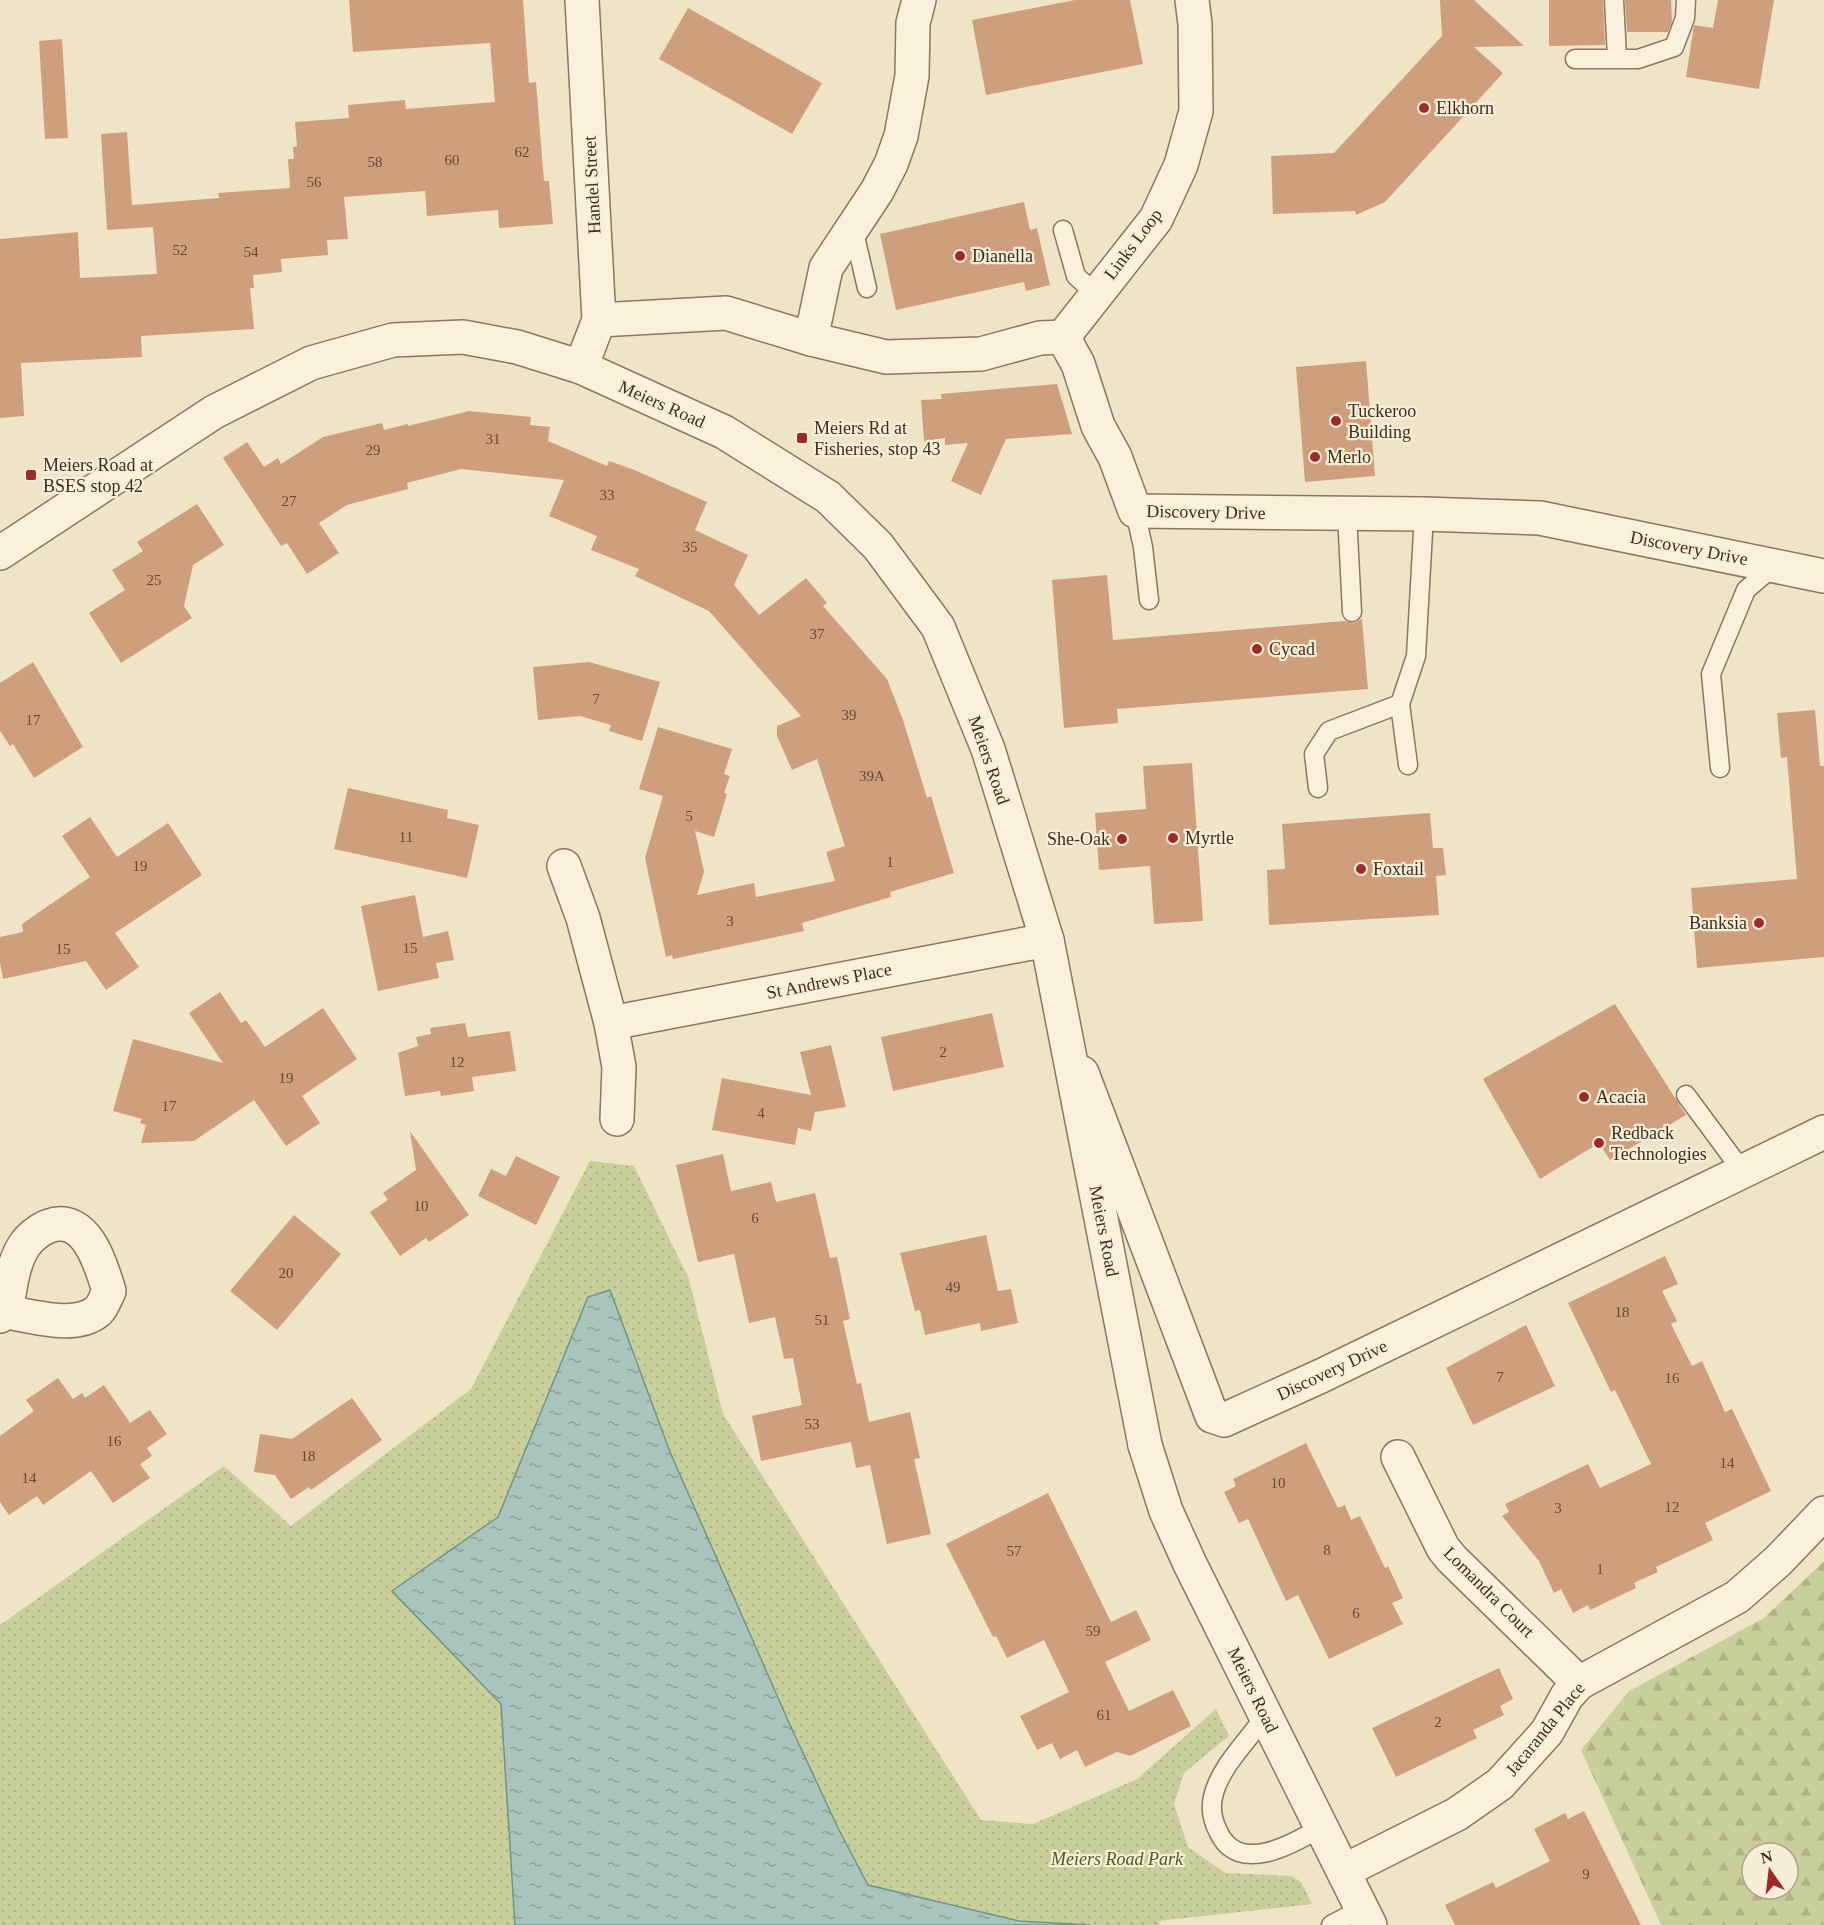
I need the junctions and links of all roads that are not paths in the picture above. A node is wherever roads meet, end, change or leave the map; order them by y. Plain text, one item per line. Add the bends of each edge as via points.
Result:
1 (582, 0) edge
2 (919, 0) edge
3 (1191, 0) edge
4 (1614, 0) edge
5 (1686, 0) edge
6 (1617, 57) junction
7 (1575, 59) dead end
8 (853, 228) junction
9 (1063, 230) dead end
10 (867, 288) dead end
11 (1096, 294) junction
12 (599, 320) junction
13 (1063, 338) junction
14 (811, 339) junction
15 (581, 367) junction
16 (1135, 512) junction
17 (1347, 514) junction
18 (1424, 514) junction
19 (0, 553) edge
20 (1775, 565) junction
21 (1824, 576) edge
22 (1149, 600) dead end
23 (1352, 612) dead end
24 (1400, 704) junction
25 (1408, 765) dead end
26 (1720, 768) dead end
27 (1318, 788) dead end
28 (564, 866) dead end
29 (1047, 940) junction
30 (611, 1023) junction
31 (1065, 1028) junction
32 (1686, 1095) dead end
33 (617, 1119) dead end
34 (1824, 1132) edge
35 (1743, 1172) junction
36 (1398, 1457) dead end
37 (1824, 1513) edge
38 (1579, 1683) junction
39 (1266, 1716) junction
40 (1320, 1828) junction
41 (1344, 1871) junction
42 (1349, 1922) edge

1 - 12 street, Handel Street
2 - 8 street via 913,23 912,76 900,136 891,164
3 - 11 street, Links Loop via 1196,24 1196,111 1181,165 1156,219
4 - 6 lane
5 - 6 lane via 1685,18 1674,46 1638,59
6 - 7 lane
8 - 10 lane
8 - 14 street via 826,268
9 - 11 lane via 1076,276
11 - 13 street, Links Loop
12 - 14 street via 726,313
12 - 15 street, Handel Street
13 - 14 street via 1040,338 981,354 886,357
13 - 16 street, Discovery Drive via 1078,364 1098,426 1115,457
15 - 19 street, Meiers Road via 517,347 464,338 393,340 311,363 214,411
15 - 29 street, Meiers Road via 724,432 828,497 878,546 938,627 988,749
16 - 17 street, Discovery Drive
16 - 22 lane
17 - 18 street, Discovery Drive
17 - 23 lane
18 - 20 street, Discovery Drive via 1540,518
18 - 24 lane via 1416,656
20 - 21 street, Discovery Drive
20 - 26 lane via 1746,590 1711,674
24 - 25 lane
24 - 27 lane via 1329,731 1314,754
28 - 30 street via 583,918
29 - 30 street, St Andrews Place
29 - 31 street, Meiers Road
30 - 33 street via 619,1067
31 - 35 street, Discovery Drive via 1212,1416 1224,1420
31 - 39 street, Meiers Road via 1145,1445 1166,1510
32 - 35 lane
34 - 35 street, Discovery Drive
36 - 38 street, Lomandra Court via 1443,1548
37 - 38 street, Jacaranda Place via 1737,1596
38 - 41 street, Jacaranda Place via 1547,1732 1500,1784 1457,1814
39 - 40 street, Meiers Road
39 - 40 lane via 1224,1772 1213,1796 1212,1819 1220,1835 1238,1852 1261,1853 1287,1847
40 - 41 street, Meiers Road
41 - 42 street, Meiers Road

